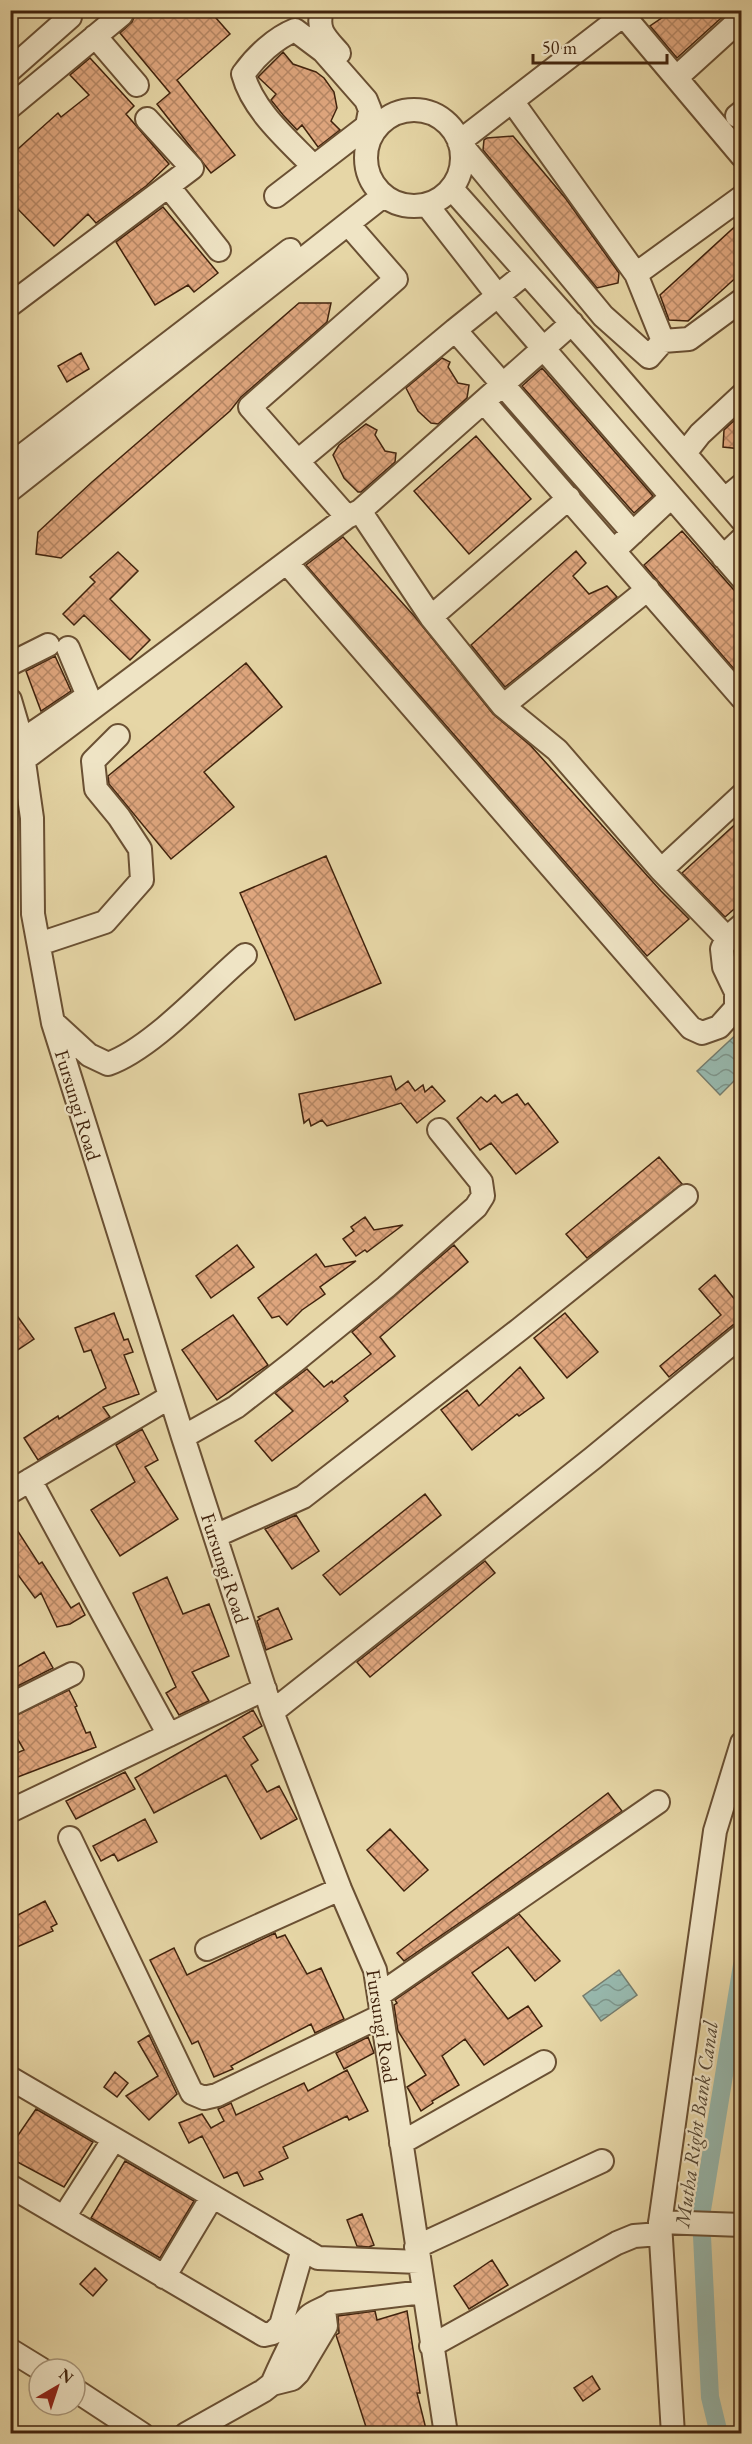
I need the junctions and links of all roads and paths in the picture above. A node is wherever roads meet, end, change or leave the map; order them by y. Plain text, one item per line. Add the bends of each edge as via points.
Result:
1 (124, 10) edge
2 (322, 10) edge
3 (627, 13) edge
4 (70, 16) dead end
5 (741, 18) edge
6 (95, 36) junction
7 (327, 48) junction
8 (10, 70) edge
9 (677, 77) junction
10 (137, 85) dead end
11 (367, 93) junction
12 (512, 101) junction
13 (10, 107) edge
14 (393, 114) junction
15 (147, 118) dead end
16 (459, 142) junction
17 (741, 156) edge
18 (314, 167) junction
19 (168, 186) junction
20 (452, 189) junction
21 (378, 190) junction
22 (276, 196) dead end
23 (741, 197) edge
24 (427, 205) junction
25 (348, 224) junction
26 (219, 250) dead end
27 (526, 273) junction
28 (636, 274) junction
29 (498, 296) junction
30 (741, 300) edge
31 (10, 305) edge
32 (572, 323) junction
33 (455, 330) junction
34 (545, 348) junction
35 (656, 349) junction
36 (622, 381) junction
37 (504, 385) junction
38 (741, 394) edge
39 (484, 402) junction
40 (686, 453) junction
41 (298, 461) junction
42 (10, 465) edge
43 (10, 490) edge
44 (733, 492) edge
45 (671, 497) junction
46 (569, 498) junction
47 (354, 514) junction
48 (741, 519) edge
49 (633, 533) junction
50 (741, 539) edge
51 (614, 549) junction
52 (723, 557) junction
53 (287, 563) junction
54 (741, 578) edge
55 (648, 589) junction
56 (191, 616) dead end
57 (431, 617) junction
58 (10, 664) edge
59 (88, 696) junction
60 (741, 698) edge
61 (11, 700) edge
62 (503, 706) junction
63 (118, 736) dead end
64 (19, 757) edge
65 (741, 795) edge
66 (661, 870) junction
67 (734, 931) edge
68 (39, 944) junction
69 (245, 955) dead end
70 (54, 1023) junction
71 (439, 1130) dead end
72 (686, 1196) dead end
73 (741, 1335) edge
74 (170, 1397) junction
75 (183, 1437) junction
76 (30, 1480) junction
77 (10, 1492) edge
78 (215, 1536) junction
79 (72, 1674) dead end
80 (265, 1689) junction
81 (10, 1705) edge
82 (272, 1712) junction
83 (169, 1735) junction
84 (741, 1743) edge
85 (658, 1802) dead end
86 (10, 1811) edge
87 (70, 1838) dead end
88 (340, 1889) junction
89 (207, 1949) dead end
90 (380, 2006) junction
91 (544, 2062) dead end
92 (11, 2080) edge
93 (114, 2139) junction
94 (401, 2143) junction
95 (602, 2161) dead end
96 (10, 2186) edge
97 (212, 2197) junction
98 (64, 2217) junction
99 (741, 2225) edge
100 (664, 2226) junction
101 (303, 2249) junction
102 (417, 2254) junction
103 (164, 2277) junction
104 (423, 2292) junction
105 (431, 2346) junction
106 (10, 2350) edge
107 (27, 2360) edge
108 (87, 2398) edge
109 (142, 2433) edge
110 (186, 2433) edge
111 (446, 2433) edge
112 (673, 2433) edge

1 - 6 street
2 - 7 street via 319,25
3 - 9 street
3 - 12 street
4 - 8 street
5 - 9 street
6 - 10 street
6 - 13 street
7 - 11 street
7 - 18 street via 295,30 284,35 243,74 265,115
9 - 17 street
11 - 14 street
11 - 18 street via 367,126
12 - 16 street
12 - 28 street
14 - 16 street via 424,111 439,117
14 - 21 street via 379,124 365,153 366,170
15 - 19 street via 192,168
16 - 20 street via 462,166
16 - 35 street via 603,316
18 - 22 street
19 - 26 street
19 - 31 street
20 - 24 street
20 - 27 street
21 - 24 street via 397,203
21 - 25 street
21 - 42 street
23 - 28 street
24 - 29 street
25 - 41 street via 396,279 250,407
25 - 43 street
27 - 29 street
27 - 32 street
28 - 35 street
29 - 33 street
29 - 34 street
30 - 35 street via 689,339
32 - 34 street
32 - 36 street
33 - 37 street
33 - 41 street
34 - 37 street
34 - 45 street
35 - 36 street
36 - 40 street
37 - 39 street
37 - 49 street
38 - 40 street
39 - 46 street
39 - 47 street
40 - 44 street
41 - 47 street
44 - 48 street
45 - 49 street
45 - 52 street
46 - 51 street
46 - 57 street
47 - 53 street
47 - 57 street
49 - 51 street
50 - 52 street
51 - 55 street
52 - 54 street
53 - 64 street
53 - 67 street via 692,1028 702,1033 719,1027 736,1008 736,993 724,967 722,949
55 - 60 street
55 - 62 street
56 - 59 street
57 - 62 street
58 - 59 street via 58,647
59 - 64 street
61 - 64 street, Fursungi Road
62 - 66 street via 557,750
63 - 68 street via 93,762 96,789 140,849 142,880 105,922
64 - 68 street, Fursungi Road via 32,818 33,914
65 - 66 street
66 - 67 street
68 - 70 street, Fursungi Road
69 - 70 street via 125,1058 108,1064 89,1055
70 - 74 street, Fursungi Road
71 - 75 street via 481,1182 483,1196 476,1208 295,1361 236,1407
72 - 78 street via 303,1497
73 - 82 street via 594,1458
74 - 75 street, Fursungi Road
74 - 76 street
75 - 78 street, Fursungi Road
76 - 77 street
76 - 83 street
78 - 80 street, Fursungi Road
79 - 81 street
80 - 82 street, Fursungi Road
80 - 83 street
82 - 88 street, Fursungi Road
83 - 86 street
84 - 100 street via 715,1832
85 - 90 street
87 - 90 street via 192,2093 204,2098 217,2095
88 - 89 street
88 - 90 street, Fursungi Road via 375,1970
90 - 94 street, Fursungi Road
91 - 94 street
92 - 93 street
93 - 97 street
93 - 98 street
94 - 102 street, Fursungi Road
95 - 102 street
96 - 98 street
97 - 101 street
97 - 103 street
98 - 103 street
99 - 100 street
100 - 105 street via 617,2243
100 - 112 street
101 - 102 street via 327,2259
101 - 103 street via 281,2325 264,2335
102 - 104 street, Fursungi Road
104 - 105 street, Fursungi Road
104 - 110 street via 332,2303 324,2310 326,2326 292,2379 272,2384
105 - 111 street, Fursungi Road
106 - 107 street
108 - 109 street

